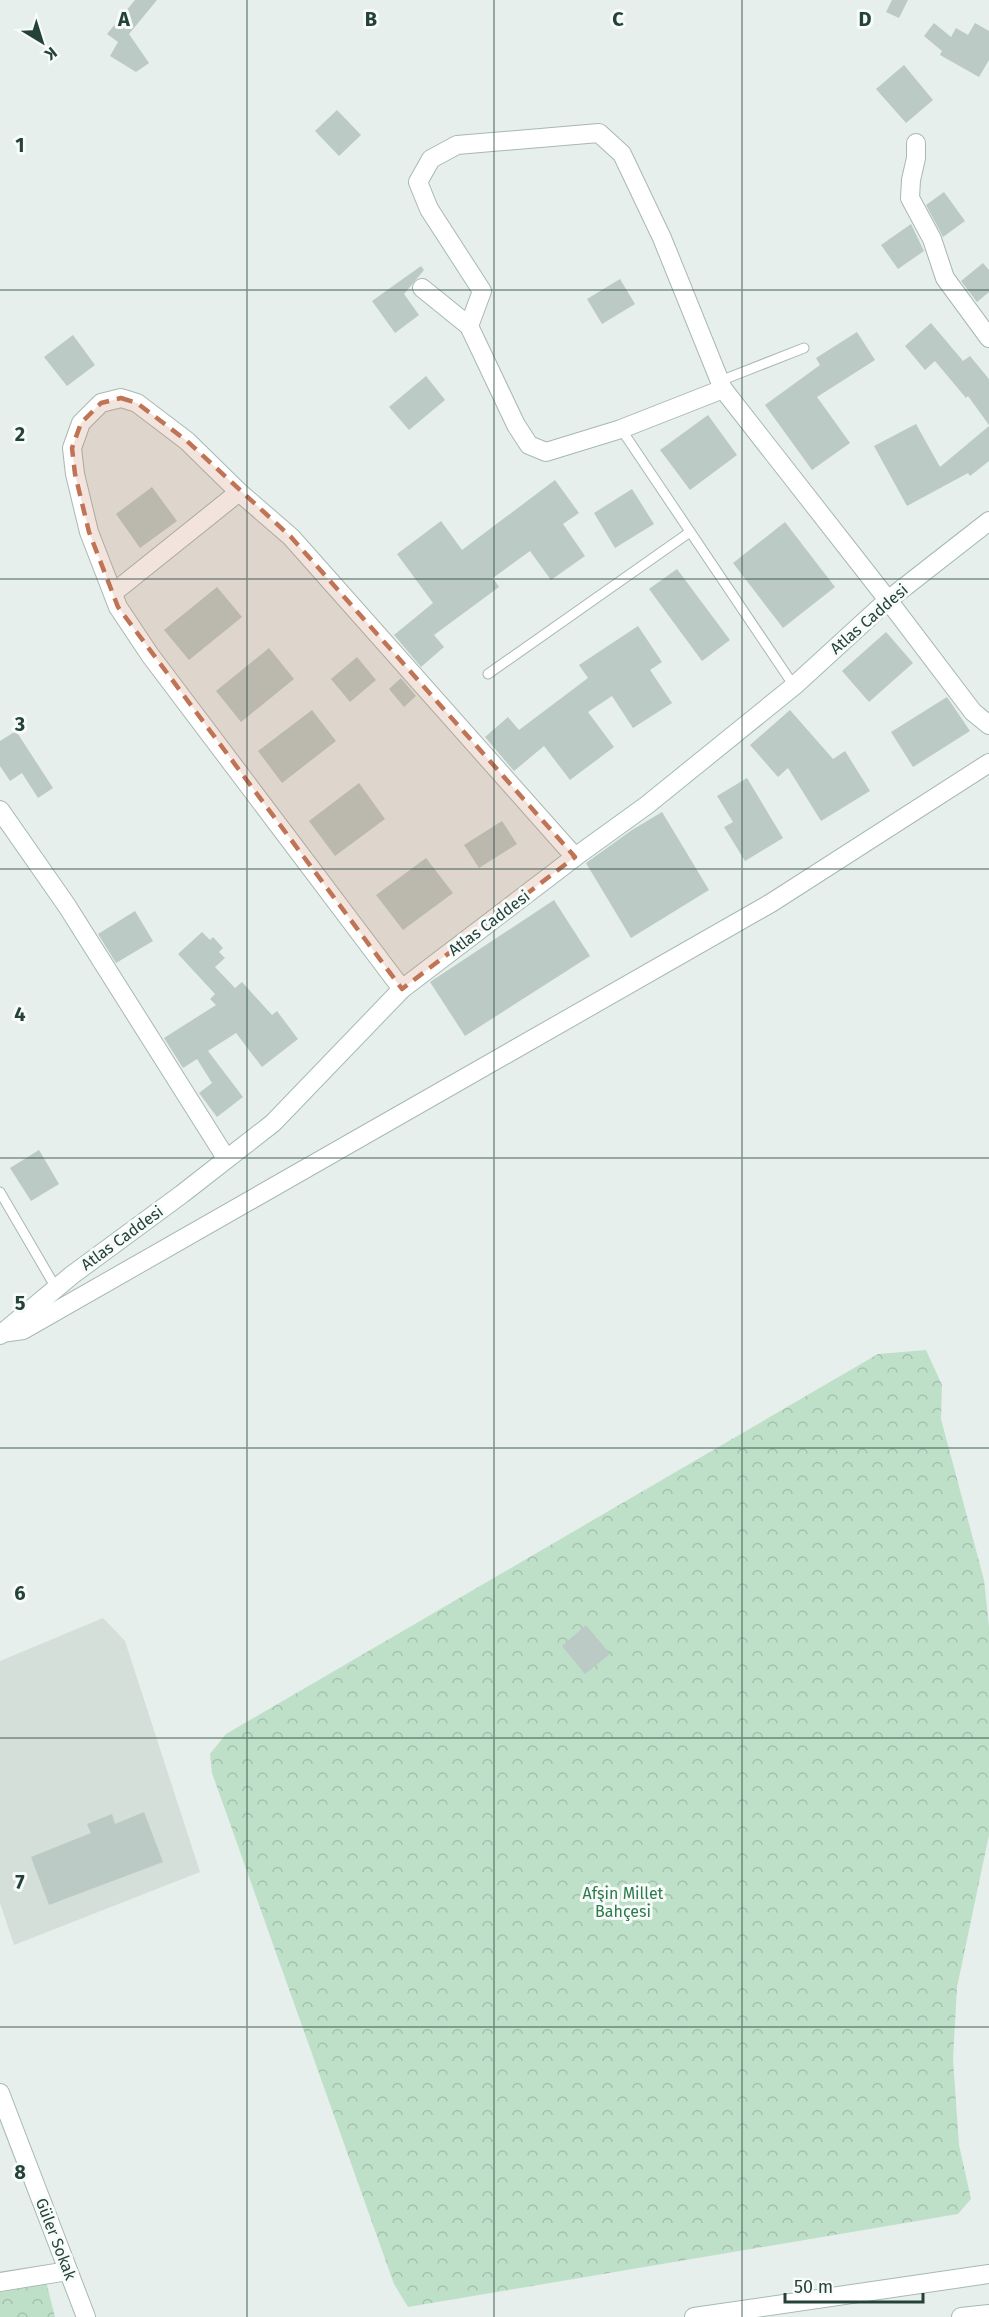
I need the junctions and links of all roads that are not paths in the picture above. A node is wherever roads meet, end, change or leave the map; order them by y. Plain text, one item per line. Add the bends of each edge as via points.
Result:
1 (916, 143) dead end
2 (422, 288) dead end
3 (470, 326) junction
4 (989, 338) edge
5 (804, 348) dead end
6 (722, 385) junction
7 (621, 429) junction
8 (239, 492) junction
9 (989, 521) edge
10 (690, 532) junction
11 (112, 593) junction
12 (888, 600) junction
13 (488, 674) dead end
14 (794, 686) junction
15 (989, 725) edge
16 (989, 763) edge
17 (0, 810) edge
18 (575, 857) junction
19 (402, 989) junction
20 (226, 1158) junction
21 (0, 1192) edge
22 (56, 1288) junction
23 (1, 1334) edge
24 (0, 2093) edge
25 (68, 2271) junction
26 (989, 2274) edge
27 (0, 2282) edge
28 (86, 2317) edge
29 (694, 2317) edge

1 - 4 street via 910,198 932,239 945,278
2 - 3 street
3 - 6 street via 482,291 429,209 418,182 431,159 457,145 599,133 622,154 662,238
3 - 7 street via 529,445 546,452
5 - 6 lane
6 - 7 street
6 - 12 street
7 - 10 lane
8 - 11 street
8 - 11 street via 187,441 136,403 121,398 101,403 81,423 72,448 89,532
8 - 18 street via 291,537
9 - 12 street, Atlas Caddesi
10 - 13 lane
10 - 14 lane
11 - 19 street via 150,655
12 - 14 street, Atlas Caddesi
12 - 15 street via 973,712
14 - 18 street, Atlas Caddesi via 647,805
16 - 23 street via 771,903 40,1321 23,1330
17 - 20 street via 67,906
18 - 19 street, Atlas Caddesi
19 - 20 street, Atlas Caddesi via 273,1123
20 - 22 street, Atlas Caddesi
21 - 22 lane
22 - 23 street, Atlas Caddesi
24 - 25 street, Güler Sokak
25 - 27 street
25 - 28 street, Güler Sokak
26 - 29 street

